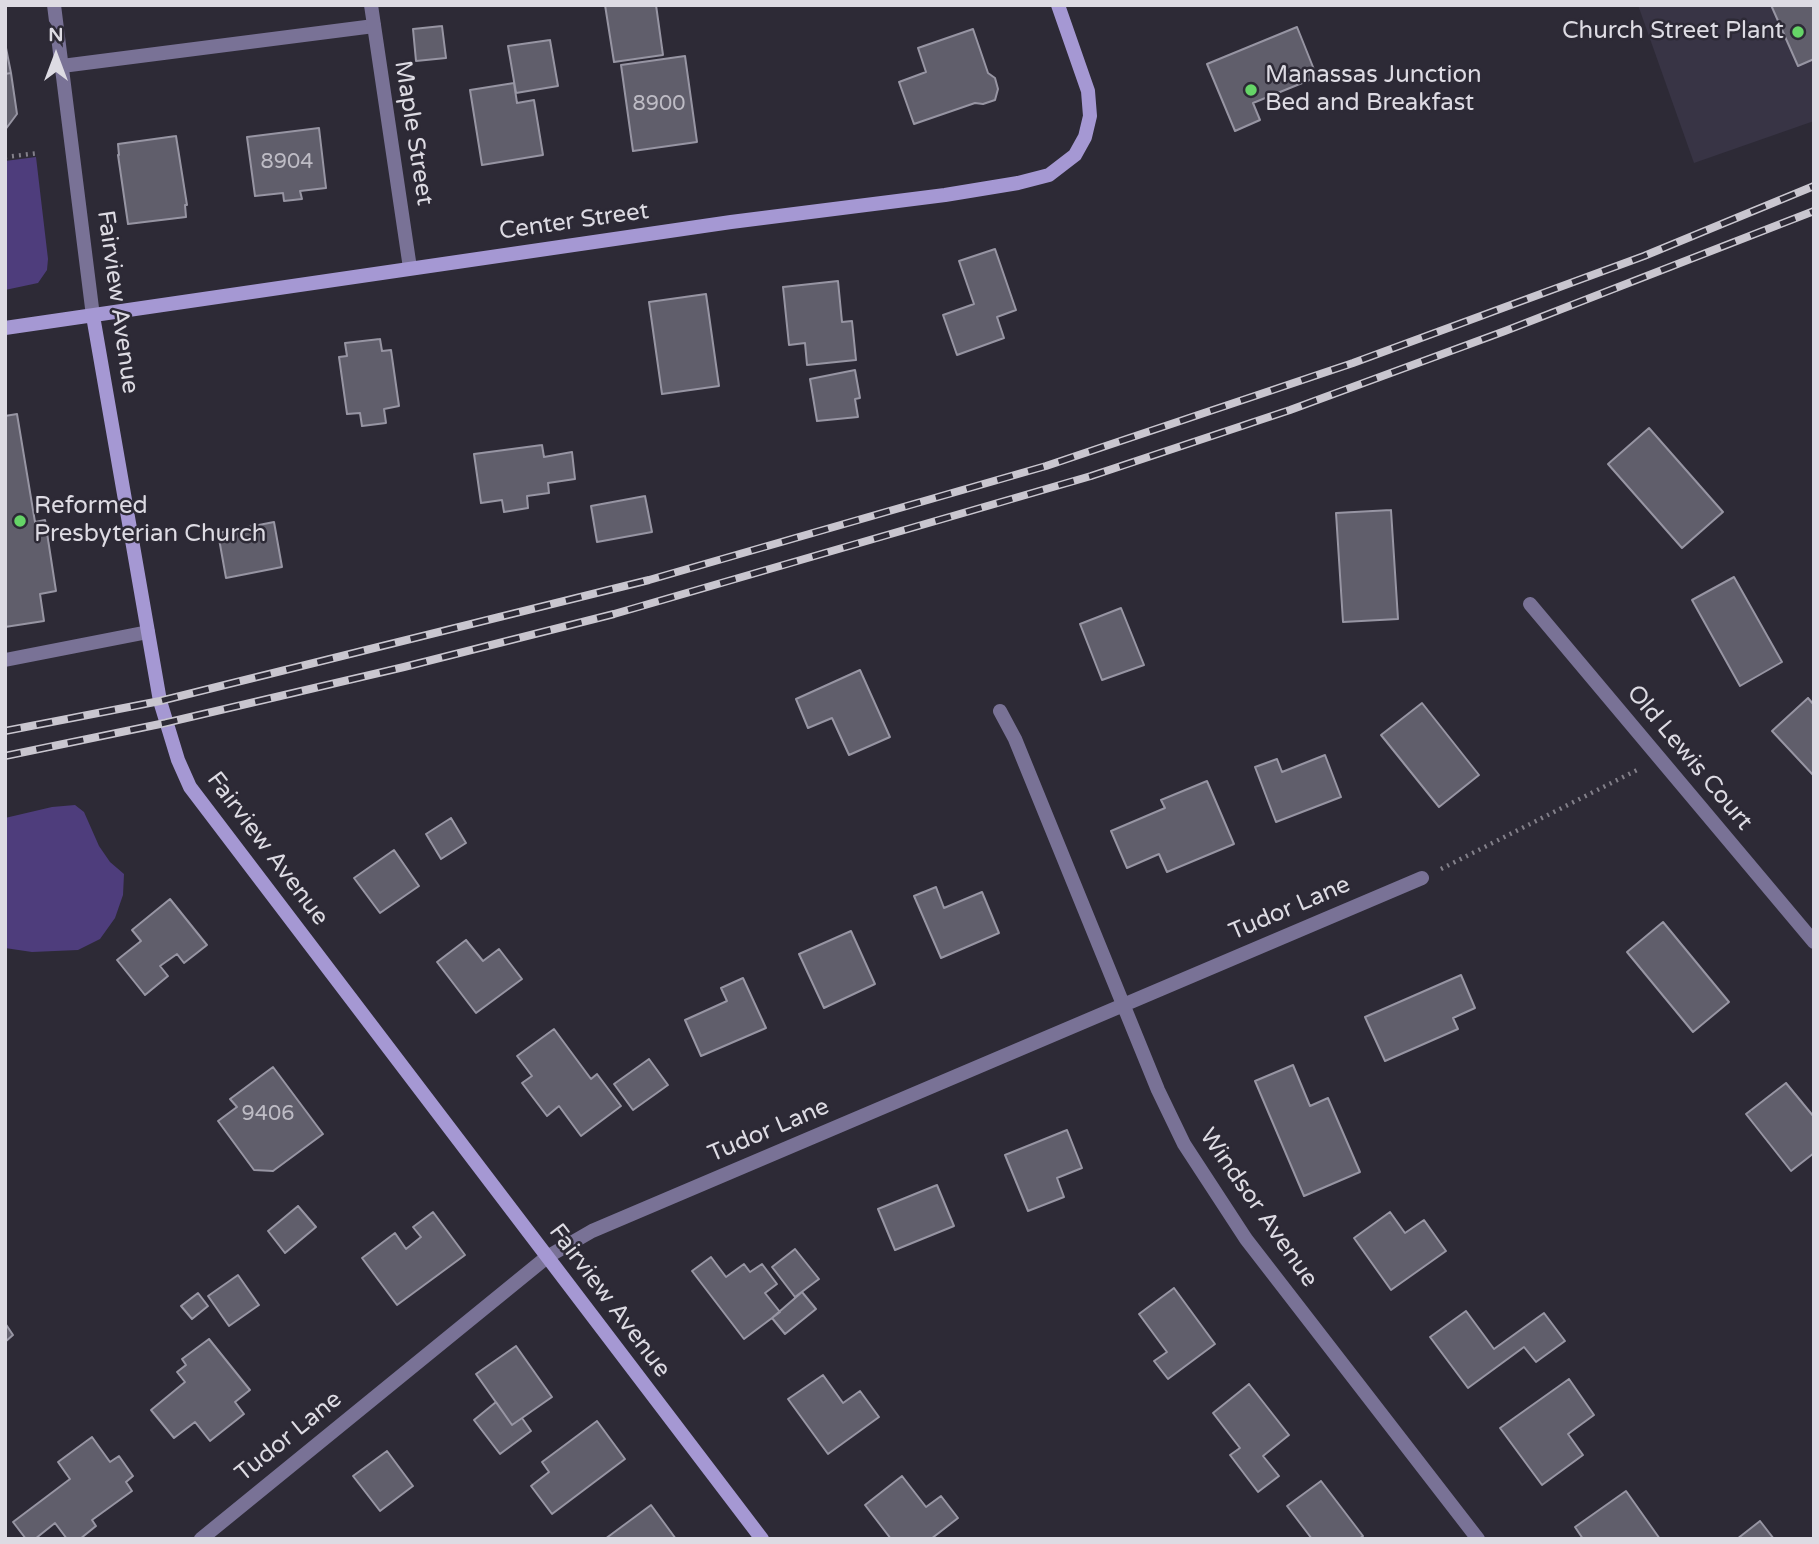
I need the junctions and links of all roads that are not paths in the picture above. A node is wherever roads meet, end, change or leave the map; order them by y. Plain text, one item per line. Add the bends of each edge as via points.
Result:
1 (54, 5) edge
2 (371, 5) edge
3 (1058, 5) edge
4 (374, 26) junction
5 (62, 66) junction
6 (410, 268) junction
7 (93, 316) junction
8 (5, 328) edge
9 (1530, 604) dead end
10 (148, 632) junction
11 (5, 660) edge
12 (1000, 711) dead end
13 (1422, 878) road end
14 (1814, 942) edge
15 (1122, 1005) junction
16 (547, 1257) junction
17 (201, 1539) edge
18 (762, 1539) edge
19 (1478, 1539) edge

1 - 5 street, Fairview Avenue
2 - 4 street, Maple Street
3 - 6 main road, Center Street via 1088,91 1090,116 1075,155 1049,175 945,195
4 - 5 street
4 - 6 street, Maple Street
5 - 7 street, Fairview Avenue
6 - 7 main road, Center Street
7 - 8 main road, Center Street
7 - 10 main road, Fairview Avenue
9 - 14 street, Old Lewis Court
10 - 11 street
10 - 16 main road, Fairview Avenue via 165,723 190,787
12 - 15 street, Windsor Avenue
13 - 15 street, Tudor Lane
15 - 16 street, Tudor Lane via 592,1231
15 - 19 street, Windsor Avenue via 1168,1112 1217,1197
16 - 17 street, Tudor Lane
16 - 18 main road, Fairview Avenue

